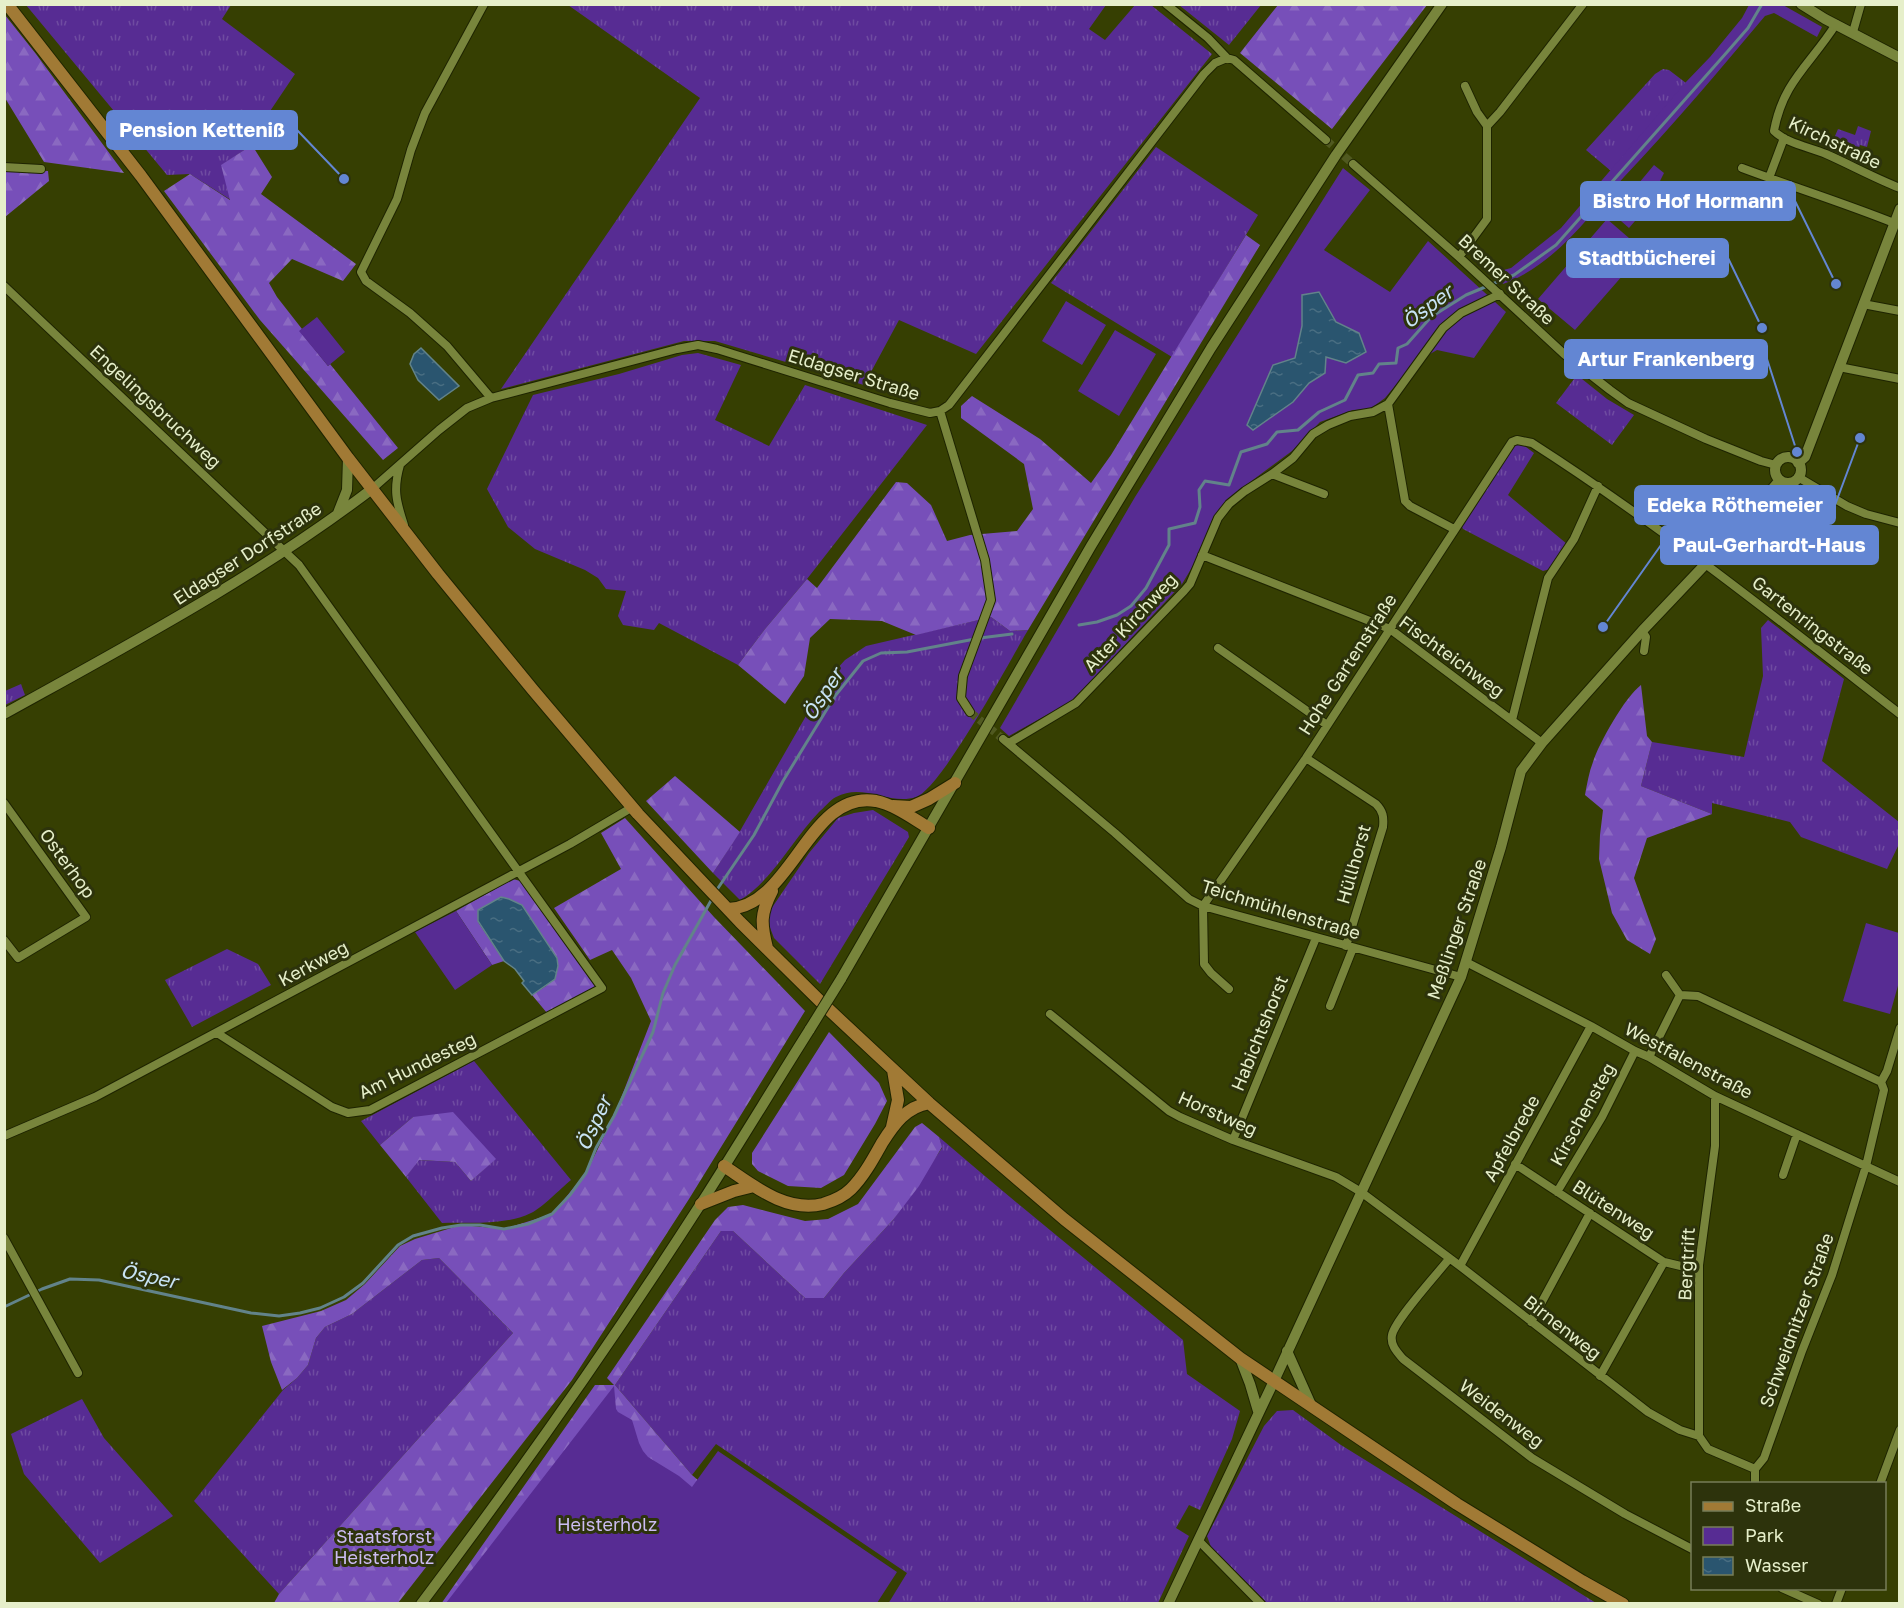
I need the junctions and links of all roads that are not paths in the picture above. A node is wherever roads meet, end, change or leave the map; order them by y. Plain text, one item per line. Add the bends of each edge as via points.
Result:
1 (7, 4) edge
2 (484, 4) edge
3 (1166, 4) edge
4 (1442, 4) edge
5 (1583, 4) edge
6 (1801, 4) edge
7 (1861, 4) edge
8 (1836, 24) junction
9 (1853, 32) junction
10 (1227, 58) junction
11 (1899, 58) edge
12 (1465, 86) dead end
13 (1487, 126) junction
14 (1784, 138) junction
15 (1326, 140) tunnel mouth
16 (1353, 164) tunnel mouth
17 (4, 167) edge
18 (1742, 168) dead end
19 (41, 169) dead end
20 (1769, 178) junction
21 (1899, 188) edge
22 (1897, 218) edge
23 (1459, 257) junction
24 (4, 286) edge
25 (1498, 292) junction
26 (1863, 304) junction
27 (1899, 311) edge
28 (1839, 367) junction
29 (1899, 379) edge
30 (491, 398) junction
31 (1388, 404) junction
32 (940, 411) junction
33 (1517, 440) joint
34 (348, 458) junction
35 (1798, 463) junction
36 (400, 464) junction
37 (1776, 465) junction
38 (1272, 474) junction
39 (1798, 477) junction
40 (1780, 480) junction
41 (1598, 486) junction
42 (372, 489) junction
43 (1324, 494) dead end
44 (1689, 502) dead end
45 (338, 513) junction
46 (1899, 523) edge
47 (1454, 529) junction
48 (406, 531) junction
49 (1734, 534) junction
50 (285, 551) junction
51 (1202, 555) junction
52 (1705, 563) junction
53 (1389, 629) junction
54 (1642, 631) junction
55 (1218, 648) dead end
56 (1644, 651) dead end
57 (970, 712) tunnel mouth
58 (4, 714) edge
59 (1899, 714) edge
60 (1512, 720) junction
61 (1327, 725) junction
62 (1006, 741) joint
63 (1542, 743) junction
64 (1306, 758) junction
65 (955, 783) junction
66 (4, 803) edge
67 (891, 806) junction
68 (632, 808) junction
69 (929, 828) junction
70 (519, 871) junction
71 (778, 879) junction
72 (1203, 906) junction
73 (726, 907) junction
74 (1316, 938) junction
75 (4, 940) edge
76 (1349, 947) junction
77 (768, 950) junction
78 (1466, 962) junction
79 (1665, 975) dead end
80 (1461, 976) junction
81 (602, 988) joint
82 (1229, 989) dead end
83 (1680, 995) junction
84 (1330, 1006) dead end
85 (1050, 1014) dead end
86 (1591, 1026) junction
87 (1899, 1028) edge
88 (217, 1033) junction
89 (1635, 1052) junction
90 (1649, 1057) junction
91 (893, 1070) junction
92 (1881, 1082) junction
93 (1715, 1096) junction
94 (929, 1103) junction
95 (892, 1127) junction
96 (1797, 1134) junction
97 (4, 1136) edge
98 (1233, 1140) junction
99 (1515, 1164) junction
100 (724, 1166) junction
101 (1866, 1166) junction
102 (1783, 1175) dead end
103 (1899, 1182) edge
104 (754, 1186) junction
105 (1361, 1192) junction
106 (1557, 1192) junction
107 (701, 1204) junction
108 (1590, 1213) junction
109 (4, 1238) edge
110 (1449, 1259) junction
111 (1664, 1262) junction
112 (1699, 1265) junction
113 (1460, 1266) junction
114 (1531, 1322) junction
115 (1287, 1351) junction
116 (1240, 1358) junction
117 (78, 1373) dead end
118 (1600, 1376) junction
119 (1274, 1381) junction
120 (1312, 1407) junction
121 (1258, 1411) junction
122 (1899, 1430) edge
123 (1699, 1436) junction
124 (1755, 1468) junction
125 (1755, 1482) edge
126 (1881, 1482) edge
127 (1198, 1540) junction
128 (1691, 1548) edge
129 (1786, 1590) edge
130 (422, 1604) edge
131 (1168, 1604) edge
132 (1261, 1604) edge
133 (1623, 1604) edge
134 (1818, 1604) edge

1 - 34 main road via 141,177
2 - 30 street via 424,114 398,199 361,272 366,281 447,346
3 - 10 street
4 - 65 main road via 1335,155 1217,338 1091,546
5 - 13 street
6 - 8 main road
7 - 9 street
8 - 9 main road
8 - 14 street, Kirchstraße via 1785,93 1774,131
9 - 11 main road
10 - 15 street
10 - 32 street, Eldagser Straße via 1204,74 949,405
12 - 13 street
13 - 23 street via 1488,219
14 - 20 street
14 - 21 street, Kirchstraße
16 - 23 street, Bremer Straße
17 - 19 street
18 - 20 street
20 - 22 street
22 - 26 main road
23 - 25 street, Bremer Straße
24 - 50 street, Engelingsbruchweg
25 - 31 street via 1443,328
25 - 37 street, Bremer Straße via 1564,354 1628,403 1706,439
26 - 27 street
26 - 28 main road
28 - 29 street
28 - 35 main road via 1804,457
30 - 32 street, Eldagser Straße via 698,345 890,403 930,413
30 - 36 street, Eldagser Dorfstraße via 466,408
31 - 38 street, Alter Kirchweg via 1313,434 1293,458
31 - 47 street via 1405,501
32 - 57 street via 985,560 992,600 963,676 961,698
33 - 41 street, Gartenringstraße via 1532,443
33 - 47 street, Hohe Gartenstraße
34 - 42 main road
34 - 45 main road via 348,490
35 - 37 main road via 1784,458
35 - 39 main road
36 - 42 street, Eldagser Dorfstraße
36 - 48 street via 396,499
37 - 40 main road
38 - 43 street
38 - 51 street, Alter Kirchweg via 1230,504 1218,518
39 - 40 main road via 1788,483
39 - 46 street via 1847,506
40 - 49 main road, Meßlinger Straße
41 - 52 street, Gartenringstraße
41 - 60 street via 1574,539 1548,578
42 - 45 main road, Eldagser Dorfstraße
42 - 48 main road
44 - 49 street
45 - 50 main road, Eldagser Dorfstraße
47 - 53 street, Hohe Gartenstraße
48 - 68 main road
49 - 52 main road, Meßlinger Straße
50 - 58 main road, Eldagser Dorfstraße via 161,627
50 - 70 street, Engelingsbruchweg via 299,565
51 - 53 street, Fischteichweg
51 - 62 street, Alter Kirchweg via 1190,584 1076,703
52 - 54 main road, Meßlinger Straße
52 - 59 street, Gartenringstraße
53 - 60 street, Fischteichweg
53 - 61 street, Hohe Gartenstraße
54 - 56 street via 1646,636
54 - 63 main road, Meßlinger Straße
55 - 61 street
60 - 63 street, Fischteichweg
61 - 64 street, Hohe Gartenstraße
62 - 72 street, Teichmühlenstraße via 1189,899
63 - 78 main road, Meßlinger Straße via 1521,771
64 - 72 street, Hohe Gartenstraße
64 - 76 street, Hüllhorst via 1376,804 1383,813 1383,827
65 - 67 main road via 911,807
65 - 69 main road
66 - 75 street, Osterhop via 86,917 18,958
67 - 69 main road
67 - 71 main road via 867,800 837,810
68 - 70 street, Kerkweg
68 - 73 main road
69 - 100 main road, bridge via 841,979
70 - 81 street, Engelingsbruchweg
70 - 88 street, Kerkweg
71 - 73 main road via 748,905
71 - 77 main road via 761,921
72 - 74 street, Teichmühlenstraße
72 - 82 street via 1204,964
73 - 77 main road
74 - 76 street, Teichmühlenstraße
74 - 98 street, Habichtshorst
76 - 80 street, Teichmühlenstraße
76 - 84 street
77 - 91 main road
78 - 80 main road, Meßlinger Straße
78 - 86 street, Westfalenstraße
79 - 83 street
80 - 105 main road, Meßlinger Straße
81 - 88 street, Am Hundesteg via 370,1110 348,1113 332,1107
83 - 90 street
83 - 92 street via 1698,996
85 - 98 street, Horstweg via 1169,1111
86 - 89 street, Westfalenstraße
86 - 99 street, Apfelbrede
87 - 92 street, Schweidnitzer Straße
88 - 97 street, Kerkweg via 96,1097
89 - 90 street, Westfalenstraße
89 - 106 street, Kirschensteg
90 - 93 street, Westfalenstraße
91 - 94 main road
91 - 95 main road via 898,1100
92 - 101 street, Schweidnitzer Straße via 1884,1090
93 - 96 street, Westfalenstraße
93 - 112 street, Bergtrift via 1715,1146
94 - 95 main road via 908,1111
94 - 116 main road via 1064,1219
95 - 104 main road via 856,1183 833,1201 792,1205
96 - 101 street, Westfalenstraße
96 - 102 street
98 - 105 street, Horstweg via 1336,1178
99 - 106 street, Blütenweg
99 - 113 street, Apfelbrede
100 - 104 main road
100 - 107 main road
101 - 103 street, Westfalenstraße
101 - 124 street, Schweidnitzer Straße via 1832,1275 1764,1458
104 - 107 main road
105 - 110 street, Birnenweg
105 - 115 main road, Meßlinger Straße
106 - 108 street, Blütenweg
107 - 130 main road via 573,1395
108 - 111 street, Blütenweg
108 - 114 street
109 - 117 street
110 - 113 street, Birnenweg
110 - 128 street, Weidenweg via 1400,1319 1392,1334 1392,1346 1403,1359 1532,1458
111 - 112 street, Blütenweg via 1685,1267
111 - 118 street
112 - 123 street, Bergtrift
113 - 114 street, Birnenweg
114 - 118 street, Birnenweg
115 - 119 main road, Meßlinger Straße
115 - 120 main road
116 - 119 main road
116 - 121 main road
118 - 123 street, Birnenweg via 1648,1412
119 - 120 main road
119 - 121 main road, Meßlinger Straße
120 - 133 main road via 1457,1504
121 - 127 main road, Meßlinger Straße
122 - 126 street
123 - 124 street, Birnenweg via 1708,1449
124 - 125 street, Schweidnitzer Straße
127 - 131 main road, Meßlinger Straße
127 - 132 street
129 - 134 street

